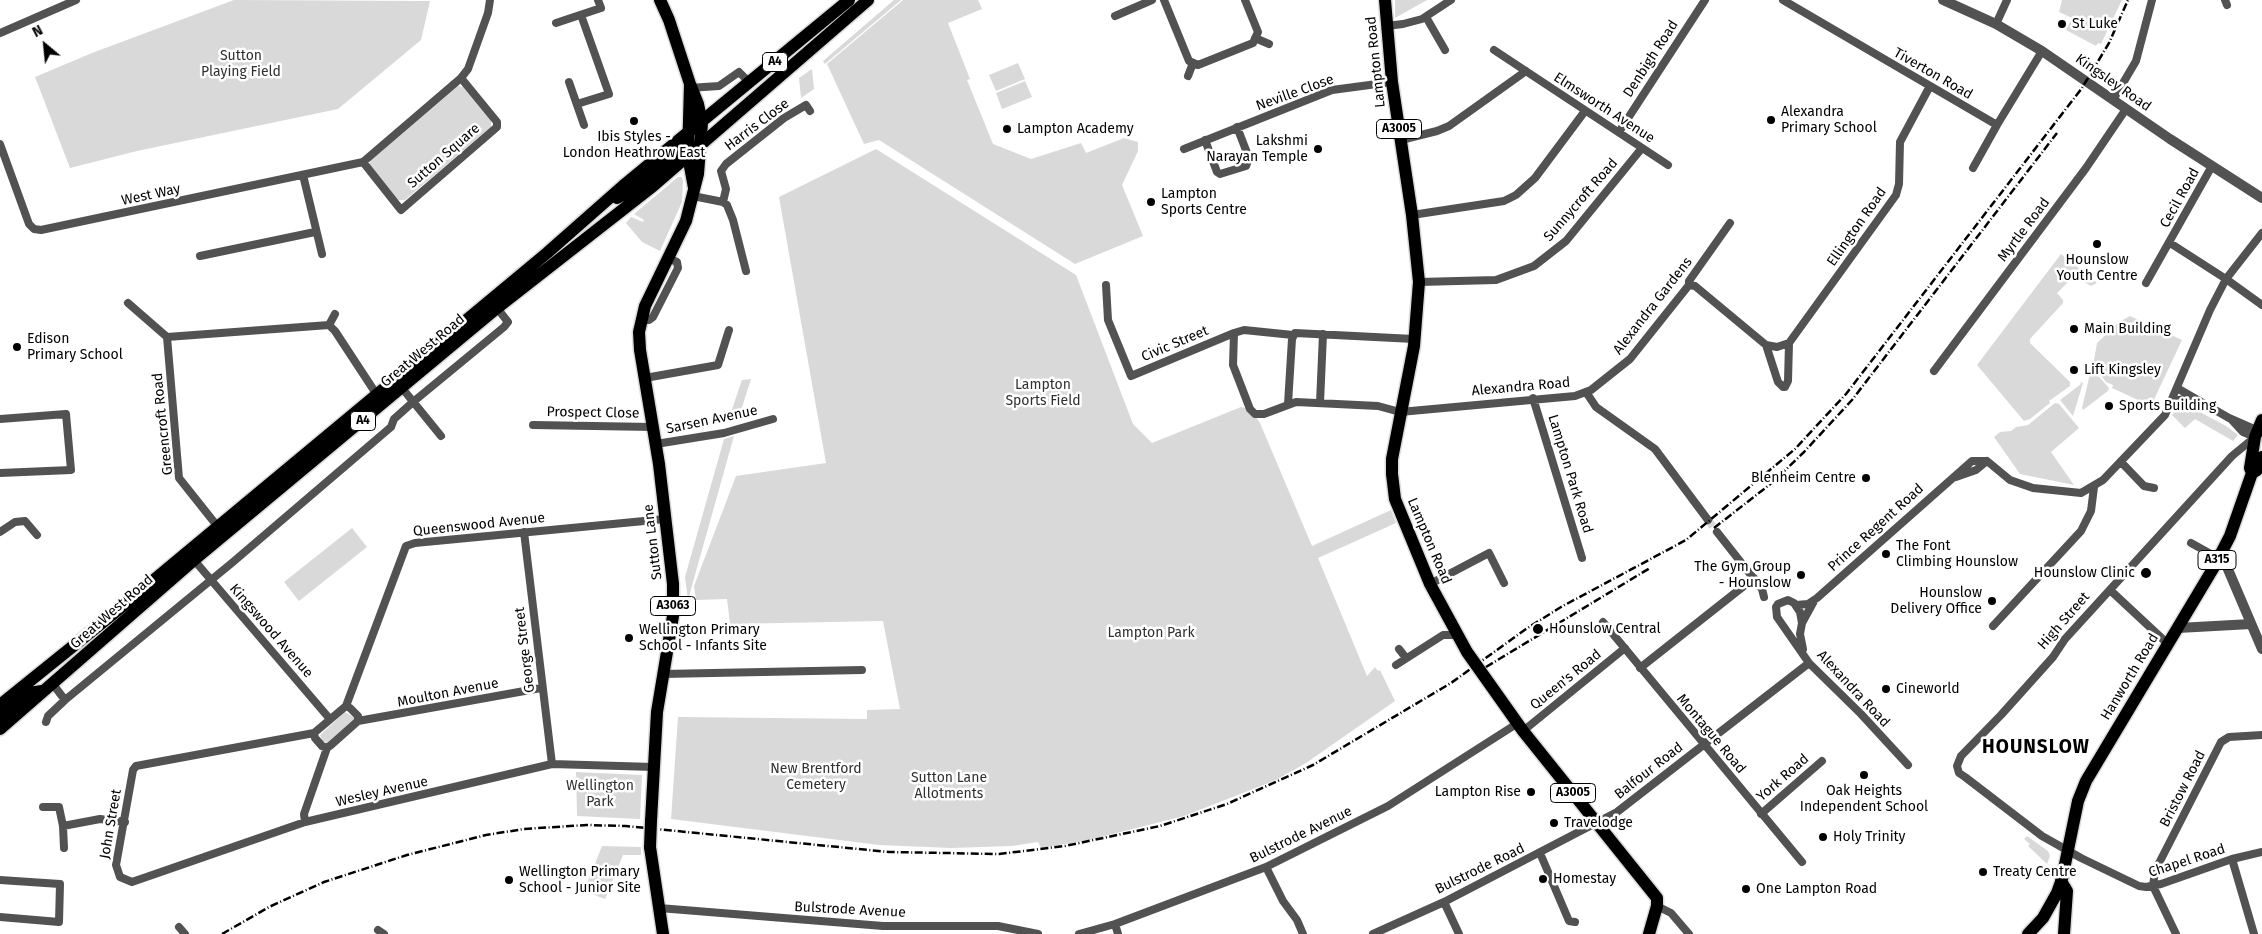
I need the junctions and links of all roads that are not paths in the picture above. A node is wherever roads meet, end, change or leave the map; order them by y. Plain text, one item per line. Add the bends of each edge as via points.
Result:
1 (76, 0) edge
2 (490, 0) edge
3 (598, 0) edge
4 (660, 0) edge
5 (849, 0) edge
6 (868, 0) edge
7 (1152, 0) edge
8 (1164, 0) edge
9 (1245, 0) edge
10 (1385, 0) edge
11 (1450, 0) edge
12 (1705, 0) edge
13 (1783, 0) edge
14 (1943, 0) edge
15 (2007, 0) edge
16 (2152, 0) edge
17 (581, 14) junction
18 (1115, 16) dead end
19 (1426, 17) junction
20 (556, 23) dead end
21 (1996, 24) junction
22 (1386, 26) junction
23 (0, 33) edge
24 (1256, 38) junction
25 (1268, 44) dead end
26 (1445, 50) dead end
27 (1494, 50) dead end
28 (2042, 51) junction
29 (1193, 63) junction
30 (1526, 72) junction
31 (1188, 76) dead end
32 (461, 78) junction
33 (569, 82) dead end
34 (1392, 82) junction
35 (750, 83) junction
36 (1930, 86) junction
37 (690, 87) junction
38 (2113, 100) junction
39 (577, 104) junction
40 (2126, 109) junction
41 (810, 111) dead end
42 (1585, 111) junction
43 (702, 123) junction
44 (584, 124) dead end
45 (1997, 125) junction
46 (1237, 128) junction
47 (1618, 132) junction
48 (689, 133) junction
49 (1204, 140) junction
50 (1401, 140) junction
51 (0, 144) edge
52 (1184, 148) dead end
53 (1642, 148) junction
54 (692, 150) junction
55 (363, 162) junction
56 (1668, 166) dead end
57 (2212, 166) junction
58 (1973, 168) dead end
59 (303, 175) junction
60 (693, 192) junction
61 (2262, 198) edge
62 (723, 202) junction
63 (605, 203) junction
64 (1412, 214) junction
65 (1730, 223) dead end
66 (315, 232) junction
67 (2262, 232) edge
68 (2170, 243) junction
69 (322, 254) dead end
70 (200, 256) dead end
71 (746, 271) dead end
72 (2226, 279) junction
73 (1418, 282) junction
74 (2146, 283) dead end
75 (1106, 285) dead end
76 (1689, 285) junction
77 (128, 303) dead end
78 (2262, 305) edge
79 (497, 308) junction
80 (334, 314) dead end
81 (329, 325) junction
82 (729, 330) dead end
83 (1234, 333) junction
84 (1323, 334) junction
85 (1293, 335) junction
86 (167, 337) junction
87 (1414, 340) junction
88 (1789, 343) junction
89 (1766, 345) junction
90 (1937, 368) dead end
91 (644, 378) junction
92 (402, 388) junction
93 (2177, 388) junction
94 (1586, 392) junction
95 (376, 395) junction
96 (1533, 398) junction
97 (2192, 398) junction
98 (2172, 401) junction
99 (413, 402) junction
100 (1320, 403) junction
101 (1288, 404) junction
102 (1400, 412) junction
103 (0, 419) edge
104 (773, 419) dead end
105 (533, 424) dead end
106 (653, 427) junction
107 (2260, 429) edge
108 (440, 436) dead end
109 (656, 444) junction
110 (2262, 457) edge
111 (2121, 462) junction
112 (0, 473) edge
113 (2252, 473) junction
114 (2094, 487) junction
115 (2154, 488) dead end
116 (665, 519) junction
117 (1708, 520) tunnel mouth
118 (218, 527) junction
119 (0, 532) edge
120 (524, 532) junction
121 (1717, 532) tunnel mouth
122 (37, 535) dead end
123 (2192, 543) dead end
124 (1582, 558) dead end
125 (2218, 558) junction
126 (194, 560) junction
127 (1754, 578) junction
128 (210, 580) junction
129 (1504, 583) dead end
130 (1430, 584) junction
131 (2110, 590) junction
132 (1764, 597) dead end
133 (1817, 598) junction
134 (1796, 605) junction
135 (1603, 622) dead end
136 (1802, 623) junction
137 (1784, 626) junction
138 (1993, 626) dead end
139 (2178, 628) junction
140 (2256, 628) edge
141 (1457, 635) junction
142 (2168, 644) junction
143 (1624, 648) junction
144 (1399, 649) dead end
145 (2262, 649) edge
146 (1804, 653) junction
147 (1406, 658) junction
148 (1809, 663) junction
149 (1396, 665) dead end
150 (1640, 668) junction
151 (862, 670) dead end
152 (663, 674) junction
153 (47, 687) junction
154 (541, 688) junction
155 (64, 700) junction
156 (0, 705) edge
157 (346, 706) junction
158 (0, 717) edge
159 (329, 718) junction
160 (358, 721) junction
161 (46, 722) dead end
162 (1520, 727) junction
163 (0, 729) edge
164 (314, 733) junction
165 (2262, 735) edge
166 (1703, 745) junction
167 (327, 748) junction
168 (1822, 761) dead end
169 (552, 764) junction
170 (1908, 765) dead end
171 (654, 767) junction
172 (43, 807) dead end
173 (1762, 814) junction
174 (125, 822) junction
175 (306, 822) junction
176 (1597, 824) junction
177 (63, 826) junction
178 (64, 848) dead end
179 (2067, 852) junction
180 (2262, 852) edge
181 (1540, 853) junction
182 (2232, 859) junction
183 (1802, 862) dead end
184 (1266, 867) junction
185 (0, 880) edge
186 (123, 880) joint
187 (2062, 881) junction
188 (2154, 886) junction
189 (1444, 902) junction
190 (1657, 906) junction
191 (659, 908) junction
192 (0, 917) edge
193 (2043, 918) junction
194 (1575, 922) dead end
195 (1115, 924) junction
196 (179, 927) dead end
197 (1018, 932) edge
198 (186, 934) edge
199 (664, 934) edge
200 (1038, 934) edge
201 (1079, 934) edge
202 (1118, 934) edge
203 (1303, 934) edge
204 (1373, 934) edge
205 (1459, 934) edge
206 (1649, 934) edge
207 (1688, 934) edge
208 (2028, 934) edge
209 (2038, 934) edge
210 (2064, 934) edge
211 (2176, 934) edge
212 (2254, 934) edge

1 - 23 street
2 - 32 street via 468,69
3 - 17 street via 601,8
4 - 37 main road, A3063
5 - 35 main road, Great West Road / A4
6 - 54 main road, Great West Road / A4
7 - 18 street
8 - 29 street via 1189,61
9 - 24 street via 1258,32
10 - 22 main road, Lampton Road / A3005
11 - 19 street
12 - 47 street, Denbigh Road
13 - 36 street, Tiverton Road
14 - 21 street, Kingsley Road
15 - 21 street
16 - 38 street via 2136,61
17 - 20 street
17 - 39 street via 609,94
19 - 22 street
19 - 26 street
21 - 28 street, Kingsley Road
22 - 34 main road, Lampton Road / A3005
24 - 25 street
24 - 29 street via 1253,43 1198,65
27 - 30 street, Elmsworth Avenue
28 - 38 street, Kingsley Road
28 - 45 street
29 - 31 street
30 - 42 street, Elmsworth Avenue
30 - 50 street via 1449,126
32 - 55 street
32 - 55 street, Sutton Square via 497,122 497,127 401,210
33 - 39 street
34 - 46 street, Neville Close via 1332,90
34 - 50 main road, Lampton Road / A3005
35 - 37 street via 739,72 719,86
35 - 43 main road, Great West Road / A4
36 - 45 street, Tiverton Road
36 - 88 street, Ellington Road via 1900,142 1896,195
37 - 43 main road, A3063
37 - 48 main road, A3063
38 - 40 street, Kingsley Road
39 - 44 street
40 - 57 street, Kingsley Road
40 - 90 street, Myrtle Road
41 - 62 street, Harris Close via 806,104 726,164 721,171 726,189
42 - 47 street, Elmsworth Avenue
42 - 64 street via 1535,178 1516,195 1504,201
43 - 48 main road, Great West Road / A4
43 - 54 main road, Sutton Lane / A3063
45 - 58 street
46 - 49 street, Neville Close
46 - 49 street via 1249,158 1246,166 1220,174
47 - 53 street, Elmsworth Avenue
48 - 54 main road, Sutton Lane / A3063
48 - 63 main road, Great West Road / A4
49 - 52 street, Neville Close
50 - 64 main road, Lampton Road / A3005
51 - 59 street, West Way via 29,224 41,230
53 - 56 street, Elmsworth Avenue
53 - 73 street, Sunnycroft Road via 1566,241 1534,266 1496,280
54 - 60 main road, Sutton Lane / A3063
54 - 63 main road, A4 via 680,151 633,190
54 - 79 main road, Great West Road / A4
55 - 59 street, West Way
57 - 61 street, Kingsley Road
57 - 68 street, Cecil Road
59 - 66 street
60 - 62 street
60 - 91 main road, Sutton Lane / A3063 via 686,221 640,320
62 - 71 street via 730,210
63 - 95 main road, Great West Road / A4
64 - 73 main road, Lampton Road / A3005
65 - 76 street, Alexandra Gardens
66 - 69 street
66 - 70 street
67 - 72 street
68 - 72 street, Cecil Road
68 - 74 street, Cecil Road
72 - 78 street, Cecil Road
72 - 93 street via 2193,345
73 - 87 main road, Lampton Road / A3005
75 - 83 street, Civic Street via 1108,320 1131,376
76 - 89 street via 1695,286
76 - 94 street, Alexandra Gardens via 1630,359
77 - 86 street
79 - 92 main road, Great West Road / A4
79 - 99 street via 508,322 504,327
80 - 81 street
81 - 86 street
81 - 95 street
82 - 91 street via 718,365
83 - 85 street, Civic Street via 1244,330
83 - 101 street via 1233,365 1250,409 1255,414 1264,414
84 - 85 street, Civic Street via 1298,332
84 - 87 street, Civic Street
84 - 100 street
85 - 101 street
86 - 118 street, Greencroft Road via 178,478
87 - 102 main road, Lampton Road / A3005
88 - 89 street via 1777,347
88 - 89 street via 1785,387 1778,382
91 - 106 main road, Sutton Lane / A3063
92 - 99 street
92 - 126 main road, Great West Road / A4
93 - 97 street
93 - 98 street
94 - 96 street, Alexandra Road via 1575,396
94 - 117 street, Alexandra Road via 1596,407 1655,449
95 - 118 main road, Great West Road / A4
96 - 102 street, Alexandra Road
96 - 124 street, Lampton Park Road
97 - 98 street
97 - 107 street
98 - 111 street via 2160,422
99 - 108 street
99 - 128 street via 394,419 391,427
100 - 101 street
100 - 102 street via 1378,406
102 - 130 main road, Lampton Road / A3005 via 1392,459 1393,488 1400,514
103 - 112 street via 66,414 71,470
104 - 109 street, Sarsen Avenue via 724,433
105 - 106 street, Prospect Close
106 - 109 main road, Sutton Lane / A3063
107 - 113 main road, Hanworth Road / A315 via 2250,468
107 - 131 street, High Street
109 - 116 main road, Sutton Lane / A3063
110 - 113 main road, Hanworth Road / A315 via 2257,470
111 - 114 street
111 - 115 street via 2144,486
113 - 125 main road, Hanworth Road / A315 via 2230,536
114 - 133 street, Prince Regent Road via 2081,493 2026,487 2003,476 1987,461 1972,461
114 - 138 street via 2091,511 2081,531
116 - 120 street, Queenswood Avenue
116 - 152 main road, Sutton Lane / A3063 via 673,584 673,616
118 - 156 main road, Great West Road / A4
119 - 122 street via 15,522 25,521
120 - 154 street, George Street
120 - 157 street, Queenswood Avenue via 406,546
121 - 127 street
123 - 125 street
125 - 139 main road, Hanworth Road / A315
125 - 140 street via 2226,567
126 - 128 street, Kingswood Avenue
126 - 153 main road, Great West Road / A4
127 - 132 street
127 - 150 street
128 - 155 street
128 - 159 street, Kingswood Avenue
129 - 130 street via 1489,553
130 - 141 main road, Lampton Road / A3005
131 - 142 street
131 - 179 street, High Street via 2001,716 1958,759 1959,772
133 - 134 street, Prince Regent Road via 1808,604
133 - 136 street, Prince Regent Road
134 - 136 street
134 - 137 street via 1784,601 1776,607 1777,617
135 - 143 street, Montague Road
136 - 137 street via 1794,629
136 - 146 street via 1800,634
137 - 146 street, Alexandra Road
139 - 140 street
139 - 142 main road, Hanworth Road / A315
140 - 145 street
141 - 147 street via 1443,635
141 - 162 main road, Lampton Road / A3005
142 - 179 main road, Hanworth Road / A315 via 2086,782 2078,801
143 - 150 street, Montague Road
143 - 162 street, Queen's Road
144 - 147 street
146 - 148 street, Alexandra Road
147 - 149 street
148 - 166 street, Balfour Road
148 - 170 street, Alexandra Road via 1862,714
150 - 166 street, Montague Road
151 - 152 street
152 - 171 main road, Sutton Lane / A3063
153 - 155 street
153 - 158 main road, A4 via 29,693
153 - 163 main road, Great West Road / A4
154 - 160 street, Moulton Avenue
154 - 169 street, George Street
155 - 161 street
157 - 159 street
157 - 160 street via 358,716
159 - 164 street
160 - 167 street
162 - 176 main road, Lampton Road / A3005
162 - 184 street, Bulstrode Avenue via 1388,806
164 - 167 street via 315,738
164 - 174 street, John Street via 140,765 133,770
165 - 188 street, Bristow Road via 2229,737 2221,742 2155,871
166 - 173 street, Montague Road
166 - 176 street, Balfour Road
167 - 175 street via 304,814
168 - 173 street, York Road
169 - 171 street, Wesley Avenue
169 - 175 street, Wesley Avenue
171 - 191 main road, Sutton Lane / A3063, bridge via 650,847
172 - 177 street via 59,807
173 - 183 street, Montague Road
174 - 177 street via 100,819
174 - 186 street, John Street via 116,865
175 - 186 street, Wesley Avenue via 137,881
176 - 181 street, Bulstrode Road
176 - 190 main road, Lampton Road / A3005 via 1656,898
177 - 178 street
179 - 187 main road, Hanworth Road / A315
179 - 188 street, Chapel Road via 2139,886
180 - 182 street, Chapel Road
181 - 189 street, Bulstrode Road
181 - 194 street via 1569,921
182 - 188 street, Chapel Road
182 - 212 street
184 - 195 street, Bulstrode Avenue
184 - 203 street
185 - 192 street via 60,884 59,922
187 - 193 main road, A315
187 - 210 main road, Hanworth Road via 2067,891
188 - 211 street
189 - 204 street, Bulstrode Road
189 - 205 street
190 - 206 main road
190 - 207 street via 1671,913
191 - 197 street, Bulstrode Avenue via 884,926 998,926
191 - 199 main road, Sutton Lane / A3063
193 - 208 main road, A315
193 - 209 main road
195 - 201 street, Bulstrode Avenue
195 - 202 street
196 - 198 street
197 - 200 street, Bulstrode Avenue

